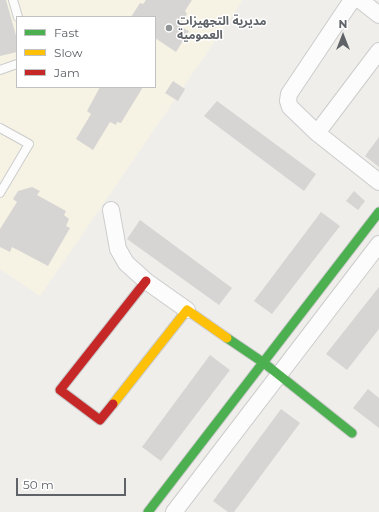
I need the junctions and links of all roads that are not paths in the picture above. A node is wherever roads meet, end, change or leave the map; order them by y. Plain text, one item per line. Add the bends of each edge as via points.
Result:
1 (13, 0) edge
2 (352, 0) edge
3 (360, 0) edge
4 (18, 16) edge
5 (379, 16) edge
6 (379, 51) edge
7 (16, 64) edge
8 (0, 70) edge
9 (0, 128) edge
10 (317, 133) junction
11 (379, 182) edge
12 (0, 193) edge
13 (111, 210) dead end
14 (379, 212) edge
15 (379, 244) edge
16 (146, 281) junction
17 (187, 310) junction
18 (264, 363) junction
19 (278, 375) junction
20 (352, 433) dead end
21 (148, 512) edge
22 (174, 512) edge

1 - 4 lane
2 - 10 street via 289,94 290,107
3 - 5 street
6 - 10 street
7 - 8 lane
9 - 12 lane via 29,144
10 - 11 street
13 - 16 street via 118,249 126,263
14 - 18 street
15 - 19 street
16 - 17 street
16 - 17 street via 60,390 100,420
17 - 18 street
18 - 19 street
18 - 21 street
19 - 20 street
19 - 22 street

